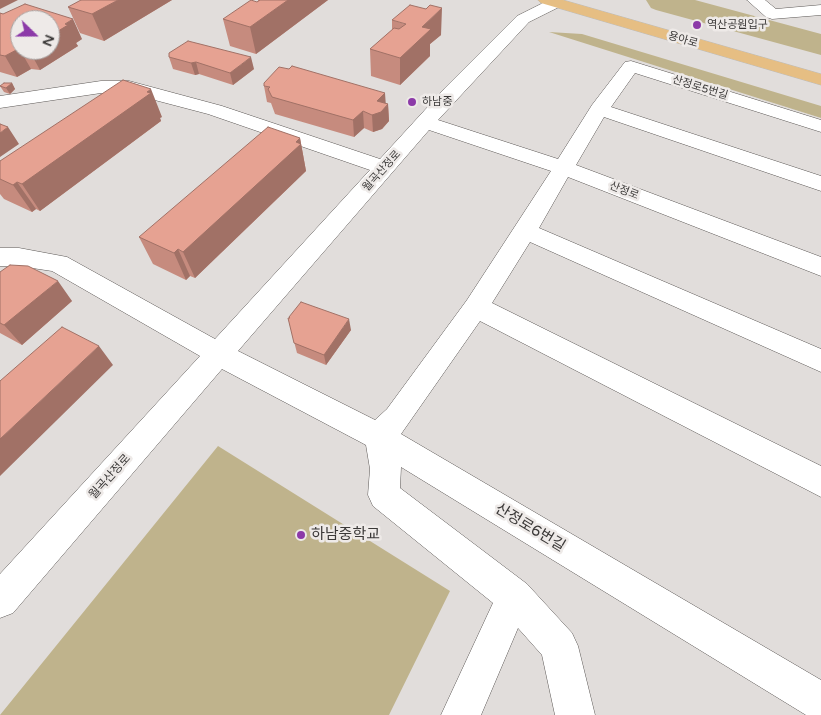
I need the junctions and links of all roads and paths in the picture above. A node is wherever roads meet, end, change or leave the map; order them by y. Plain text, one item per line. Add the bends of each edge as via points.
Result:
1 (755, 0) edge
2 (554, 1) edge
3 (632, 9) dead end
4 (821, 10) edge
5 (783, 68) junction
6 (821, 80) edge
7 (0, 102) edge
8 (599, 109) junction
9 (425, 122) junction
10 (821, 126) edge
11 (385, 168) junction
12 (564, 168) junction
13 (821, 184) edge
14 (525, 231) junction
15 (0, 257) edge
16 (821, 267) edge
17 (476, 307) junction
18 (219, 354) junction
19 (821, 361) edge
20 (379, 437) junction
21 (821, 482) edge
22 (514, 598) junction
23 (0, 600) edge
24 (821, 702) edge
25 (461, 715) edge
26 (575, 715) edge

1 - 4 street via 772,14
2 - 5 main road, 용아로
2 - 9 street, 월곡산정로 via 523,18
3 - 5 main road
5 - 6 main road, 용아로
7 - 11 street via 101,86 129,87 220,112
8 - 10 street, 산정로5번길 via 631,66
8 - 12 street, 산정로5번길
8 - 13 street
9 - 11 street, 월곡산정로
9 - 12 street, 산정로
11 - 18 street, 월곡산정로
12 - 14 street
12 - 16 street, 산정로
14 - 17 street
14 - 19 street
15 - 18 street via 58,263
17 - 20 street via 397,418
17 - 21 street
18 - 20 street, 산정로6번길
18 - 23 street, 월곡산정로
20 - 22 street via 386,469 384,495
20 - 24 street, 산정로6번길
22 - 25 street
22 - 26 street via 559,646

